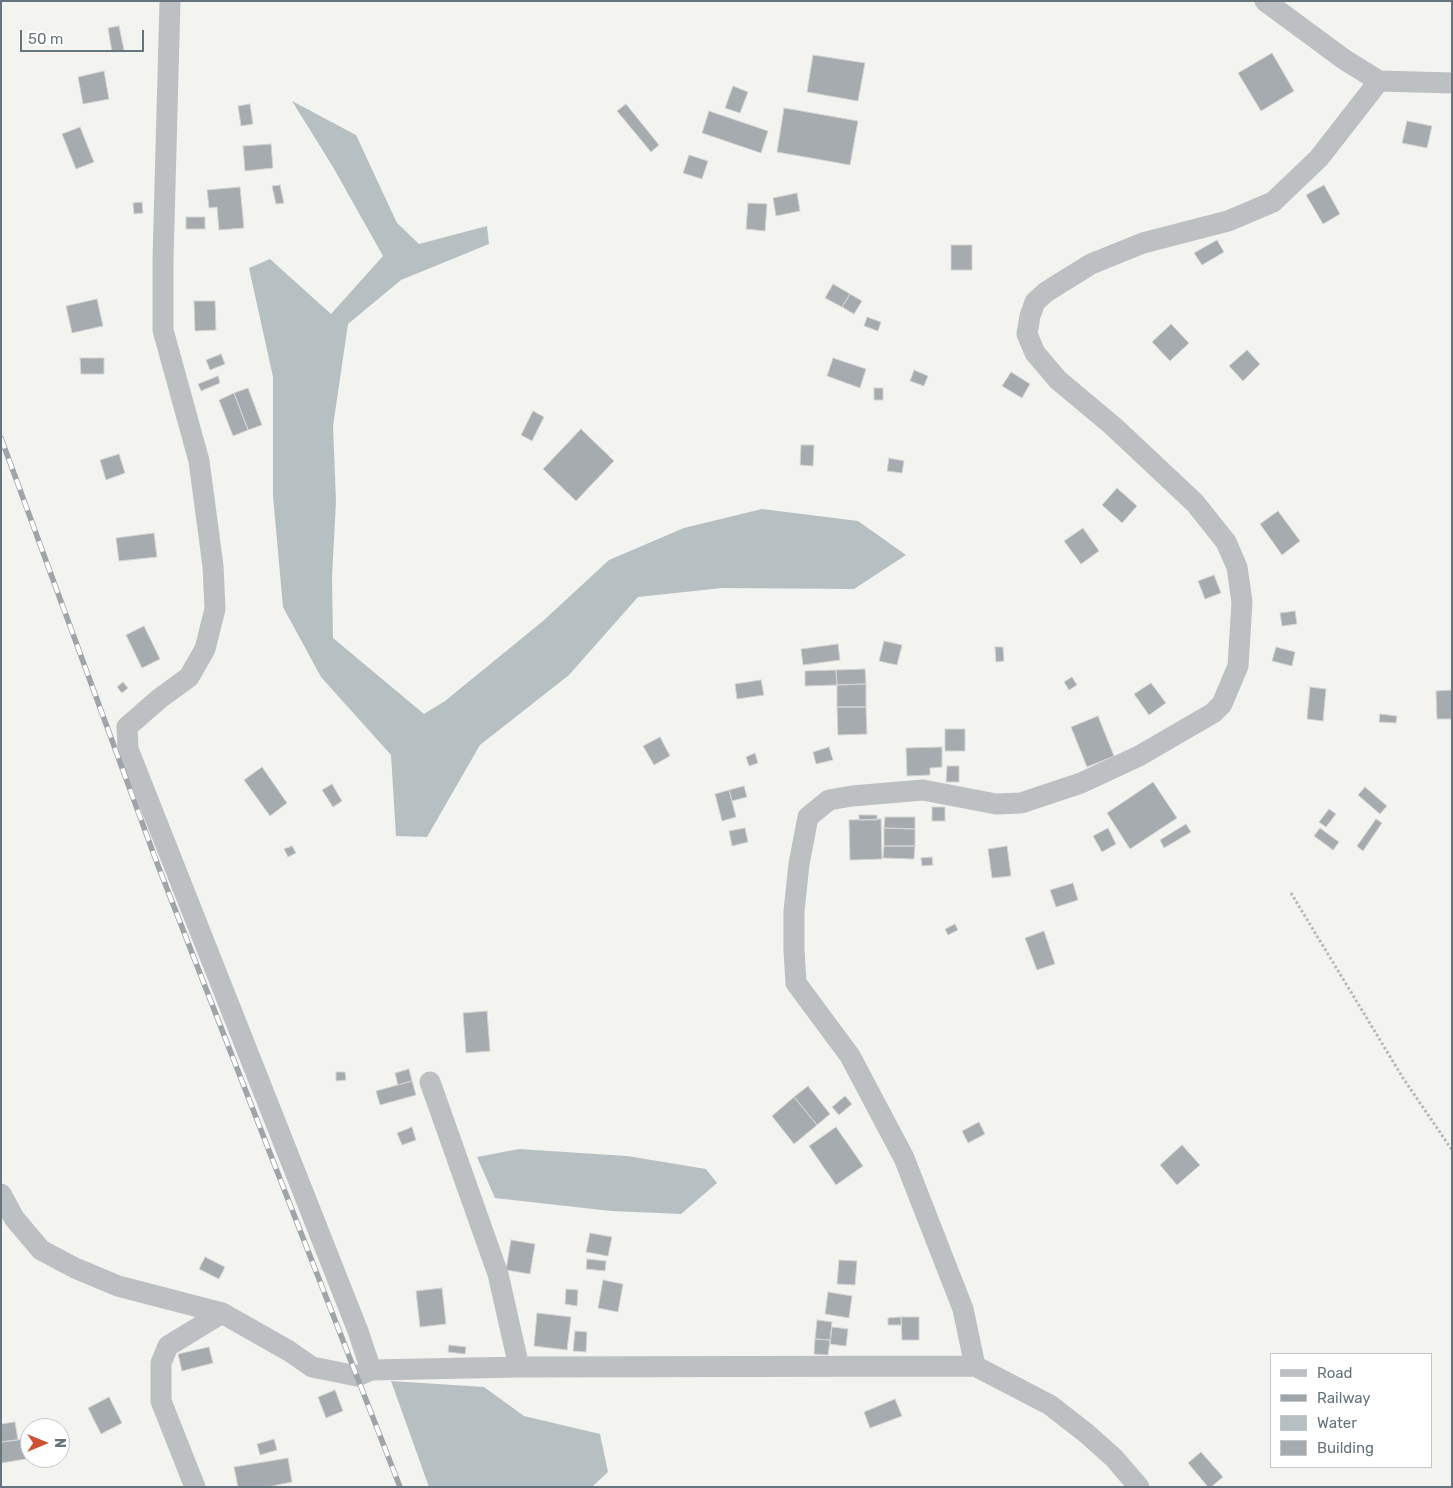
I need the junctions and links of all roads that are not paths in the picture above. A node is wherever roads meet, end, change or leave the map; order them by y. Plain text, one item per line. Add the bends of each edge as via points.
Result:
1 (170, 1) edge
2 (1265, 1) edge
3 (1379, 81) junction
4 (1452, 83) edge
5 (430, 1082) dead end
6 (1, 1194) edge
7 (222, 1313) junction
8 (975, 1366) junction
9 (519, 1367) junction
10 (371, 1370) junction
11 (1138, 1486) edge
12 (195, 1487) edge

1 - 10 street via 163,330 200,461 215,609 205,649 188,677 127,727 128,749
2 - 3 street
3 - 4 street
3 - 8 street via 1319,158 1273,202 1228,221 1143,243 1091,264 1046,292 1035,302 1030,316 1027,334 1035,353 1058,380 1113,426 1195,503 1226,542 1237,568 1242,602 1238,666 1222,704 1213,714 1139,756 1081,783 1020,802 996,804 923,790 829,800 808,817 798,864 794,910 796,983 850,1056 904,1158 963,1309
5 - 9 street via 498,1274
6 - 7 street via 14,1218 40,1250 118,1286
7 - 10 street via 312,1367 357,1376
7 - 12 street via 168,1346 161,1363 162,1401
8 - 9 street
8 - 11 street via 1050,1405 1086,1432
9 - 10 street

